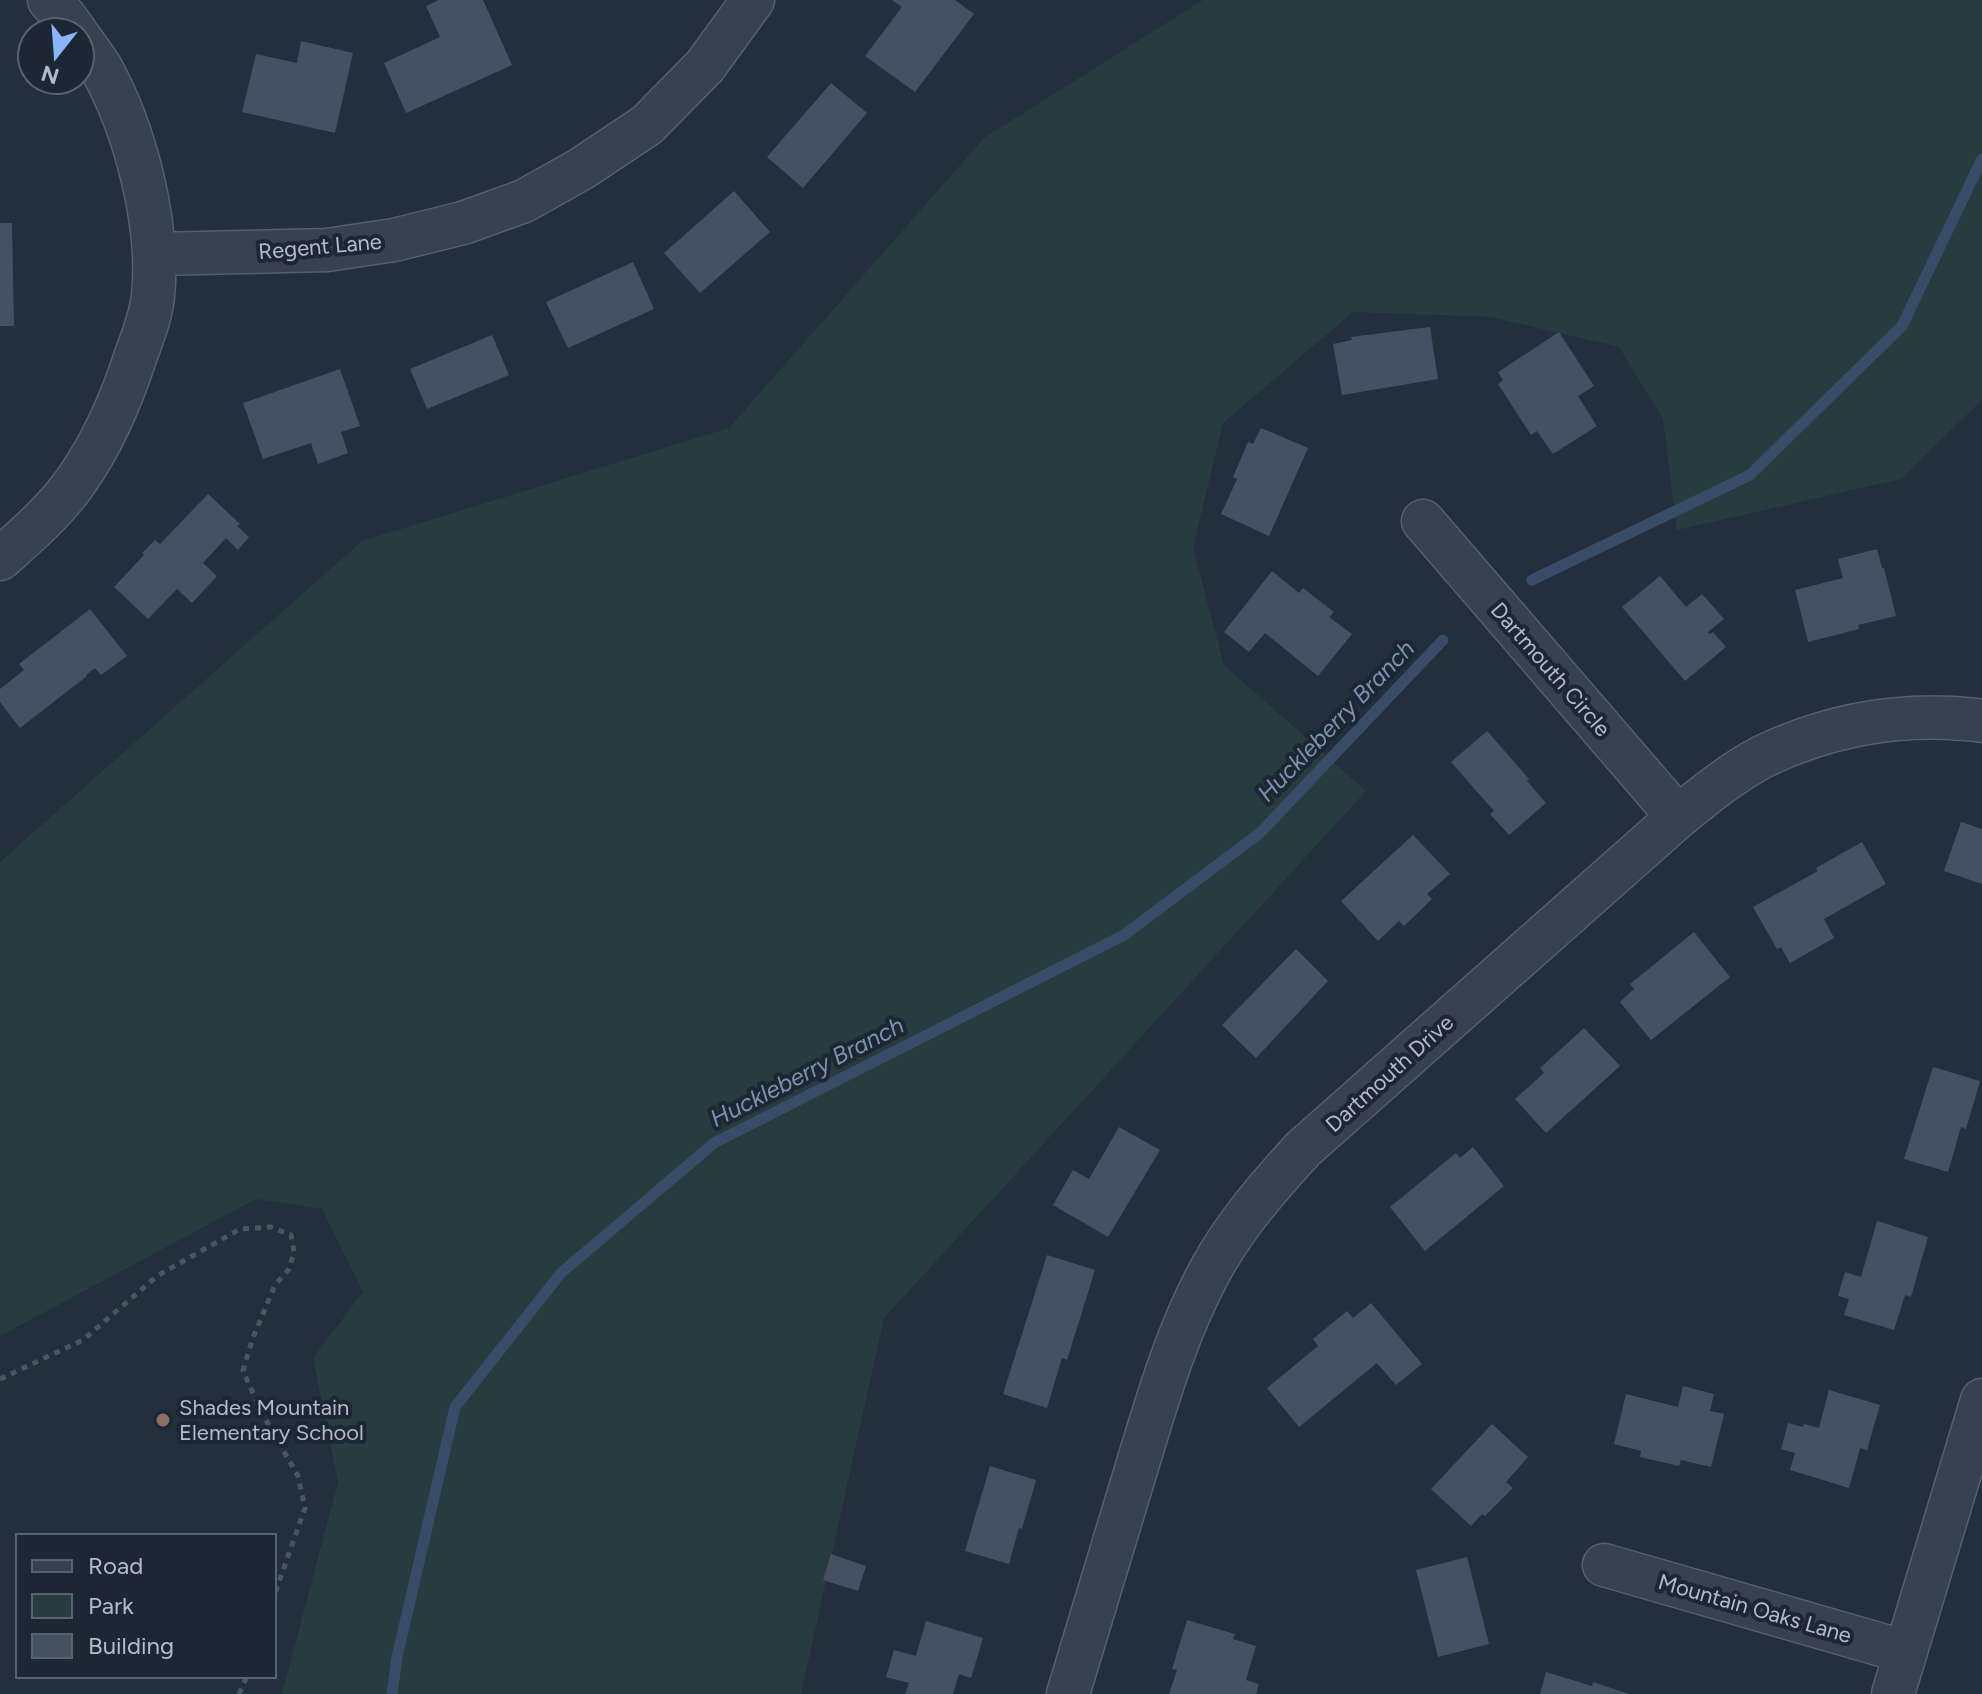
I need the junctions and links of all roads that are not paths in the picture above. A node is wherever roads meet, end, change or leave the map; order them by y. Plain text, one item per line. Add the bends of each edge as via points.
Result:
1 (49, 0) edge
2 (753, 0) edge
3 (62, 16) edge
4 (96, 61) edge
5 (154, 254) junction
6 (1423, 521) dead end
7 (0, 559) edge
8 (1982, 721) edge
9 (1678, 817) junction
10 (1982, 1400) edge
11 (1604, 1565) dead end
12 (1906, 1652) junction
13 (1068, 1694) edge
14 (1893, 1694) edge

1 - 3 street
2 - 5 street, Regent Lane via 705,66 647,125 524,201 463,223 327,250
4 - 5 street via 124,116 145,190
5 - 7 street via 153,299 144,333 100,442 75,482
6 - 9 street, Dartmouth Circle
8 - 9 street, Dartmouth Drive via 1869,721 1817,735 1763,757
9 - 13 street, Dartmouth Drive via 1303,1149 1240,1224 1181,1330
10 - 12 street
11 - 12 street, Mountain Oaks Lane
12 - 14 street

